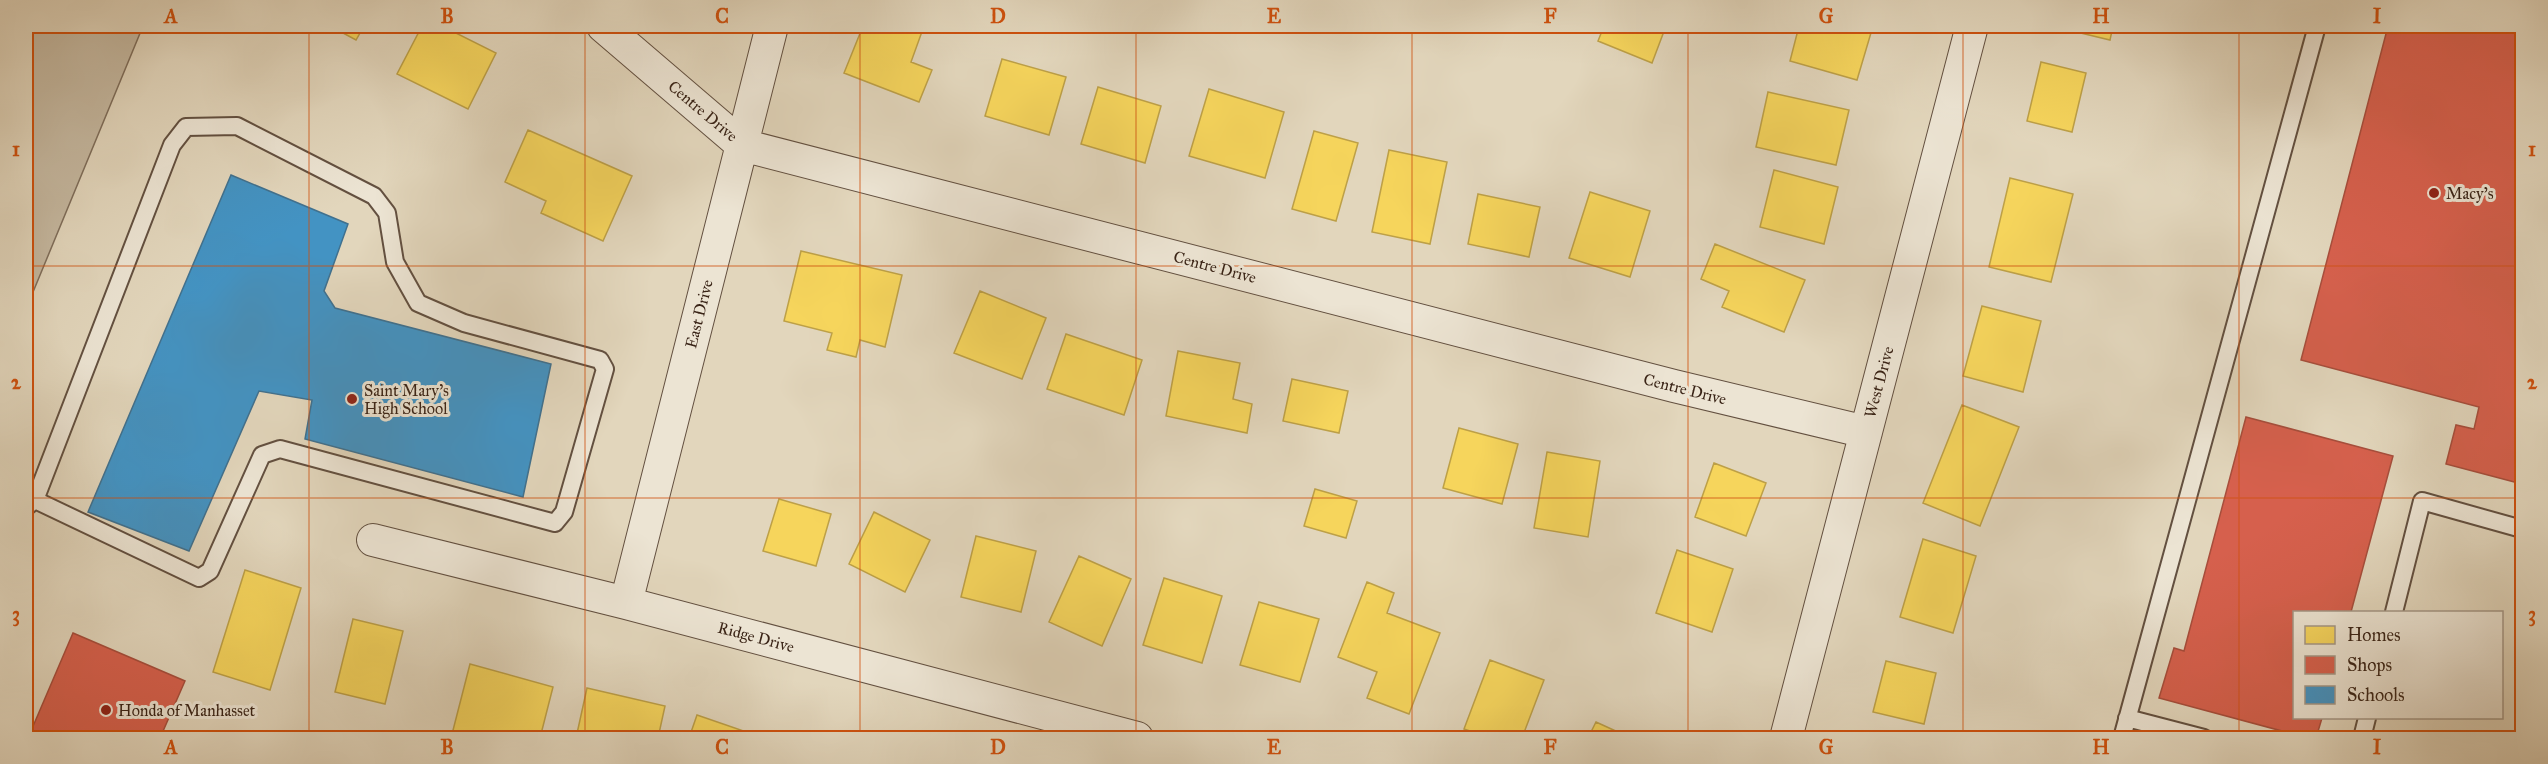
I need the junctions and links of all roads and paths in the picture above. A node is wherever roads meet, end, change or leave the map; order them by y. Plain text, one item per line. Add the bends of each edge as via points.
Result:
1 (603, 26) edge
2 (772, 26) edge
3 (1972, 26) edge
4 (2317, 26) edge
5 (742, 145) junction
6 (1866, 432) junction
7 (30, 503) edge
8 (2523, 529) edge
9 (373, 540) dead end
10 (626, 603) junction
11 (2394, 611) edge
12 (2127, 718) junction
13 (2367, 719) edge
14 (1137, 738) edge
15 (1786, 738) edge
16 (2122, 738) edge
17 (2204, 738) edge
18 (2362, 738) edge

1 - 5 street, Centre Drive
2 - 5 street, East Drive
3 - 6 street, West Drive
4 - 12 lane
5 - 6 street, Centre Drive via 1662,384
5 - 10 street, East Drive
6 - 15 street, West Drive
7 - 7 lane via 171,145 186,127 237,126 374,196 387,213 395,262 418,303 464,323 600,360 605,369 564,512 555,523 280,449 262,455 210,571 199,578
8 - 11 lane via 2422,501
9 - 10 street, Ridge Drive
10 - 14 street, Ridge Drive
12 - 16 lane
12 - 17 lane
13 - 18 lane

